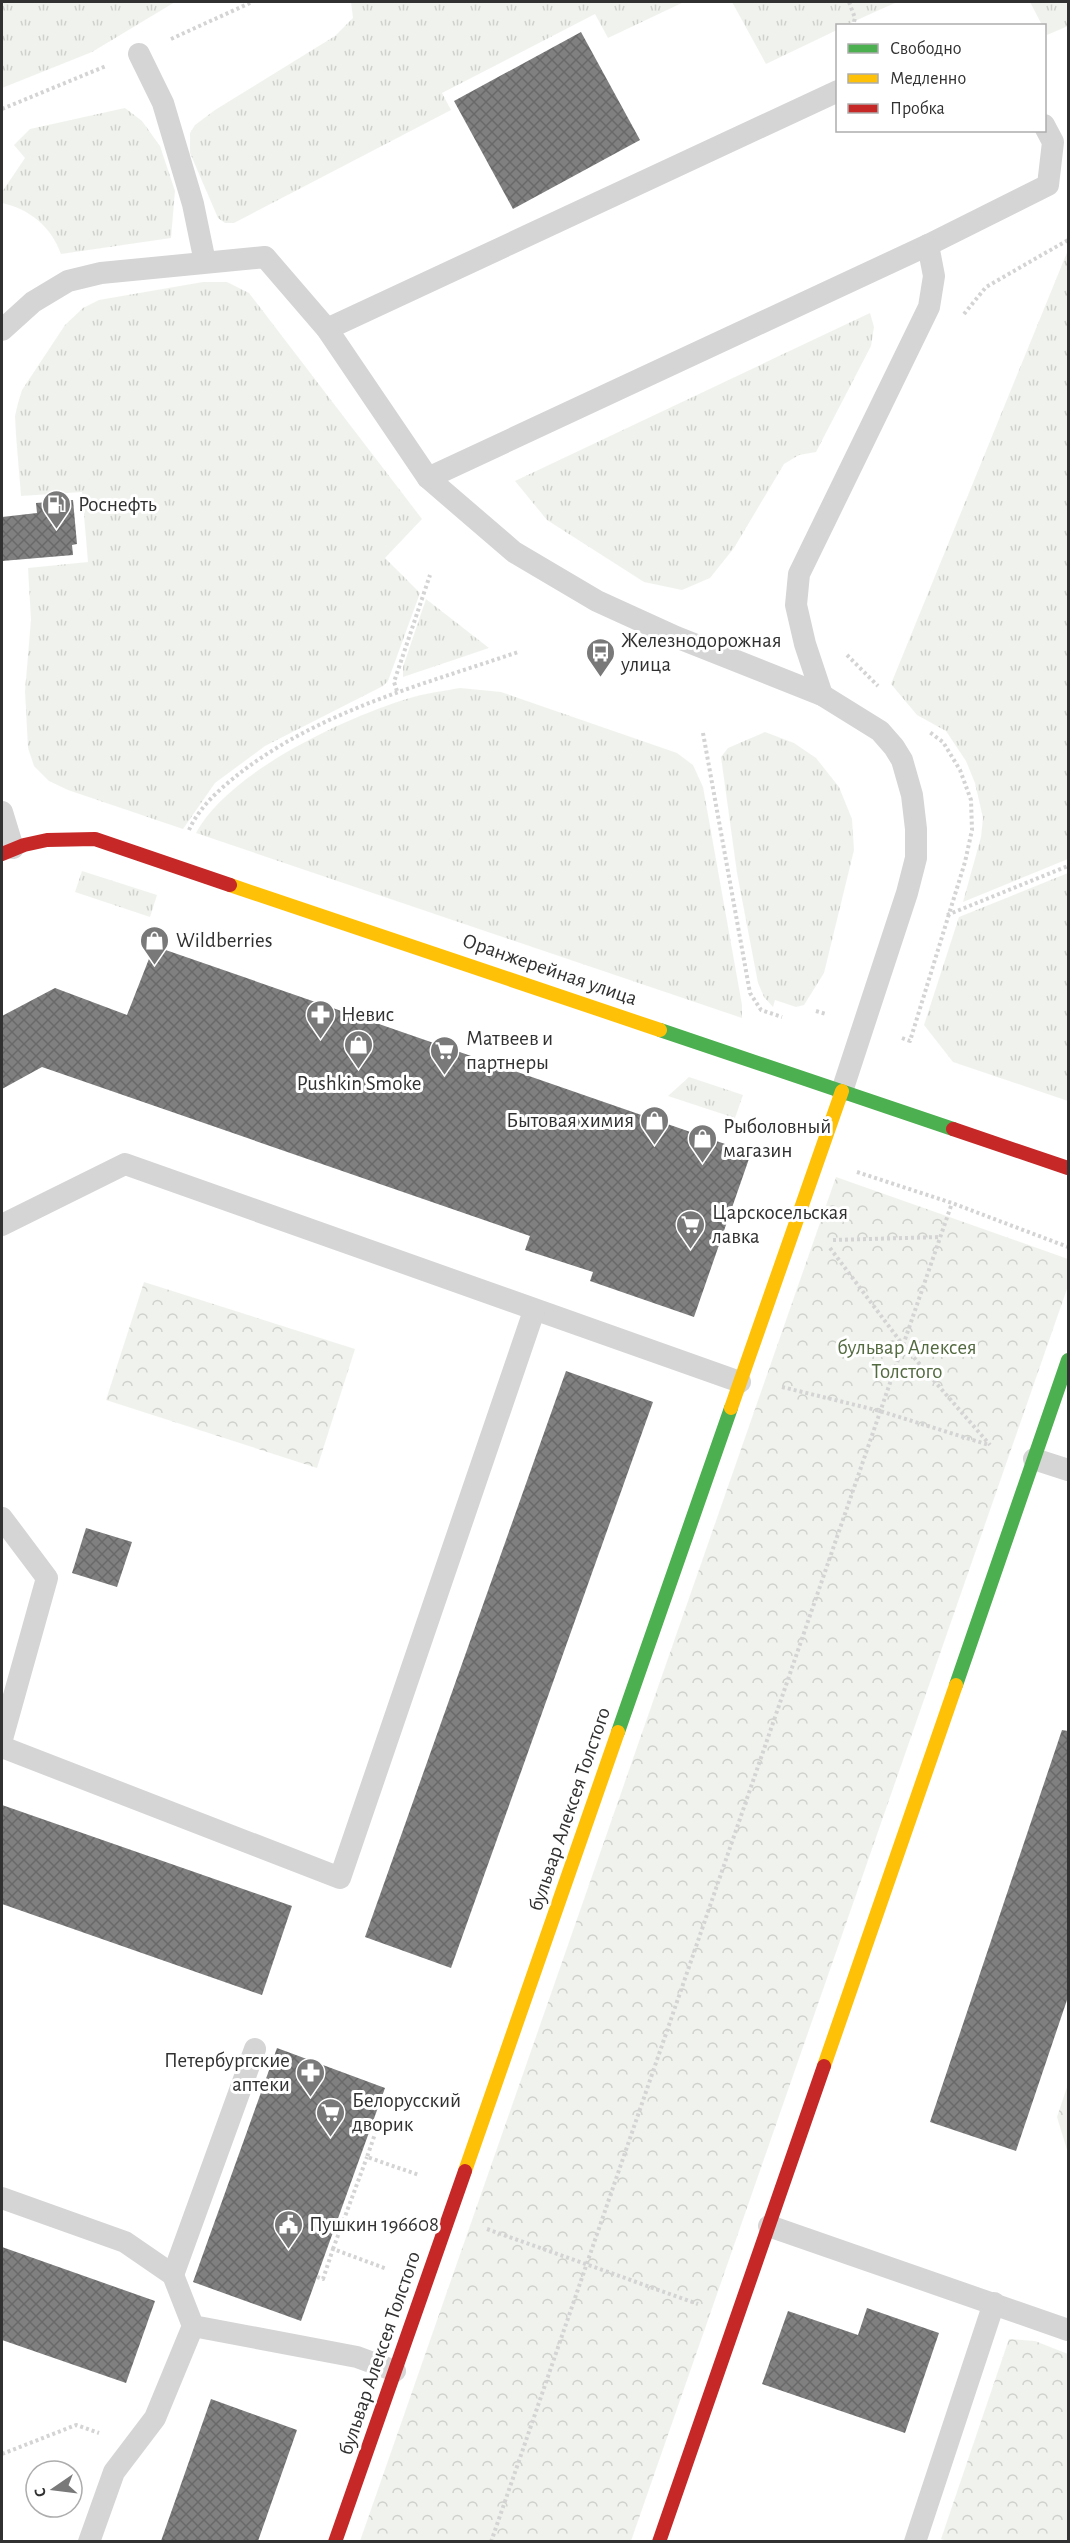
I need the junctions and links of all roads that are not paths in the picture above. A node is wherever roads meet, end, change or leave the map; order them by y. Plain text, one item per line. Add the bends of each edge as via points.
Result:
1 (139, 54) road end
2 (836, 91) edge
3 (1046, 128) edge
4 (928, 245) junction
5 (205, 262) junction
6 (327, 329) junction
7 (2, 330) edge
8 (428, 478) junction
9 (822, 695) junction
10 (2, 812) edge
11 (7, 851) edge
12 (842, 1091) junction
13 (1068, 1168) edge
14 (2, 1225) edge
15 (534, 1311) junction
16 (1068, 1360) edge
17 (740, 1382) junction
18 (1034, 1459) junction
19 (1068, 1470) edge
20 (2, 1518) edge
21 (2, 1739) edge
22 (2, 1747) edge
23 (255, 2049) dead end
24 (2, 2198) edge
25 (769, 2226) junction
26 (173, 2274) junction
27 (994, 2303) junction
28 (193, 2326) junction
29 (1068, 2330) edge
30 (395, 2371) junction
31 (89, 2541) edge
32 (335, 2541) edge
33 (658, 2541) edge
34 (915, 2541) edge

1 - 5 lane via 163,103 193,204
2 - 6 lane
3 - 4 lane via 1053,142 1048,185
4 - 8 lane
4 - 9 lane via 934,276 929,307 799,574 796,605
5 - 6 lane via 266,257
5 - 7 lane via 101,273 68,281 33,302
6 - 8 lane
8 - 9 lane via 514,552 597,602
9 - 12 lane via 880,731 894,747 912,795 916,829 916,858 907,893
10 - 11 lane
11 - 12 street, Оранжерейная улица via 59,837 95,839
12 - 13 street, Оранжерейная улица
12 - 17 street, бульвар Алексея Толстого
14 - 15 lane via 124,1164
15 - 17 lane
15 - 22 lane via 340,1878
16 - 18 street
17 - 30 street, бульвар Алексея Толстого
18 - 19 lane
18 - 25 street
20 - 21 lane via 47,1578
23 - 26 lane
24 - 26 lane via 125,2242
25 - 27 lane
25 - 33 street
26 - 28 lane
27 - 29 lane
27 - 34 lane
28 - 30 lane via 357,2357
28 - 31 lane via 155,2418 114,2472
30 - 32 street, бульвар Алексея Толстого

